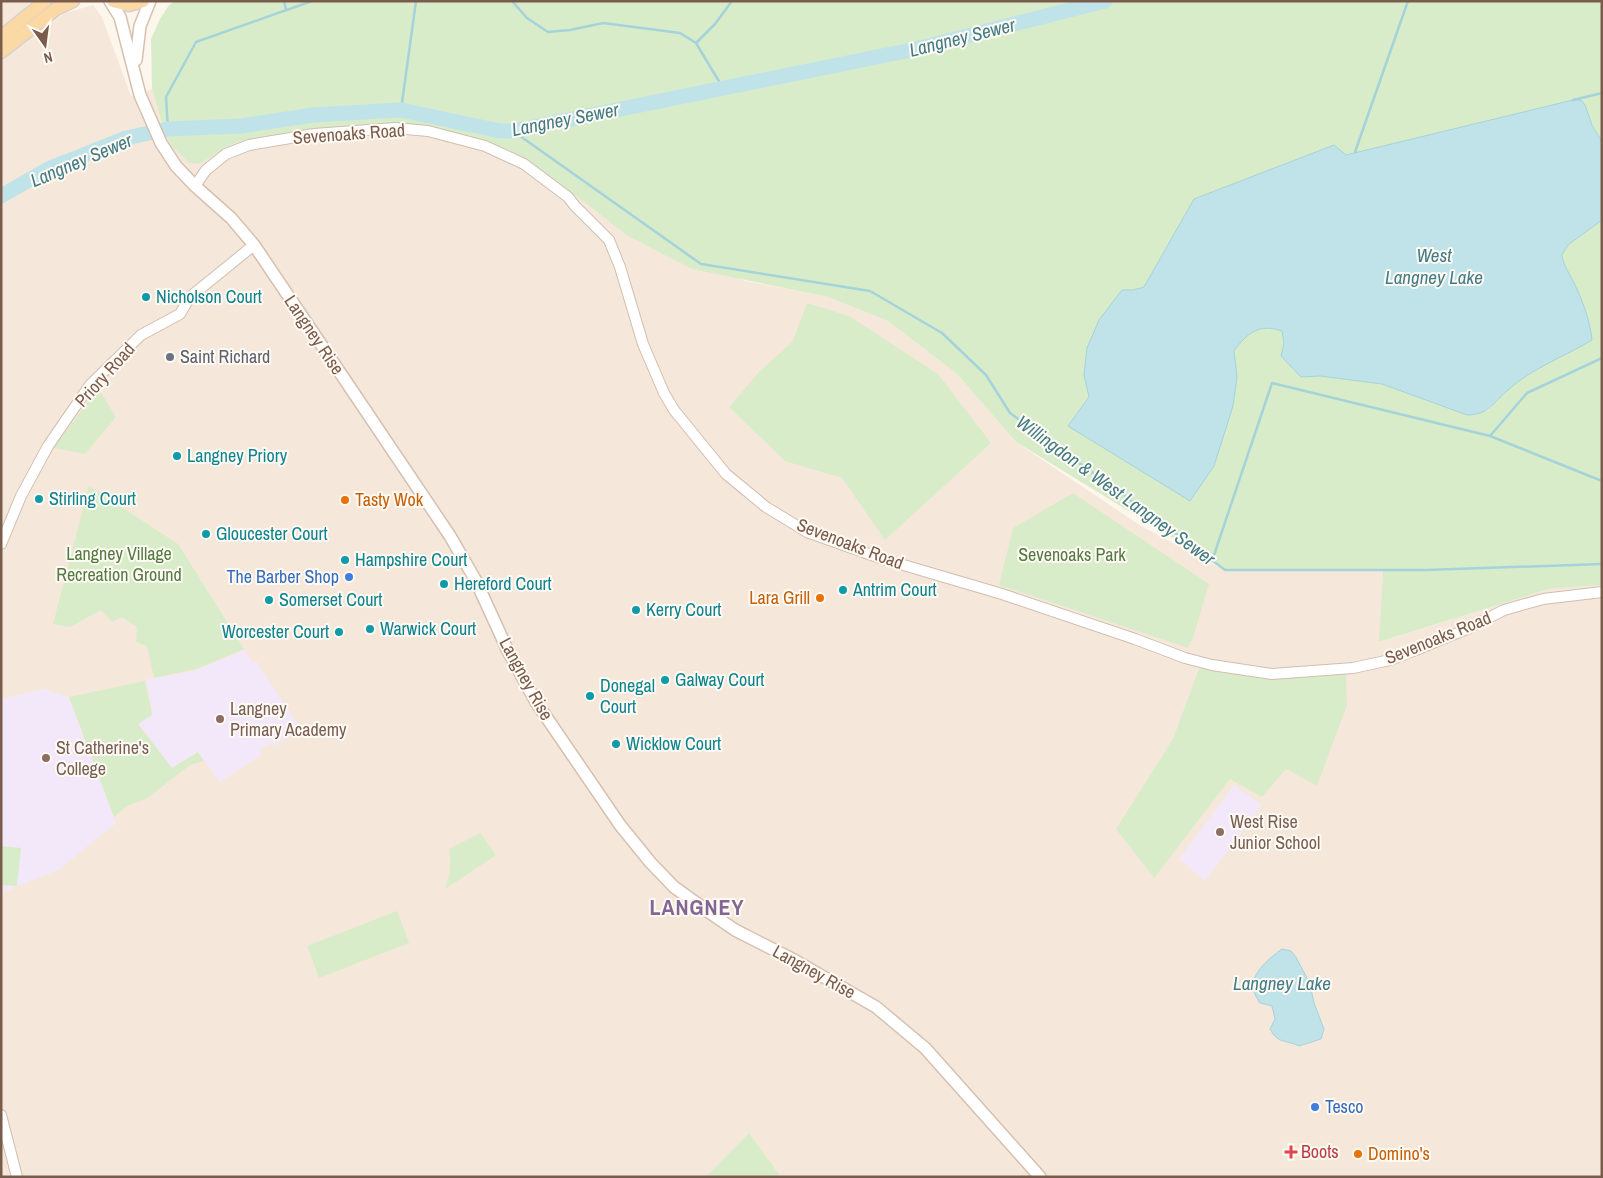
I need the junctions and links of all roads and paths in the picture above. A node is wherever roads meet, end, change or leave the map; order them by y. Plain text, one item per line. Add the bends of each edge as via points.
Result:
1 (44, 1) edge
2 (73, 1) edge
3 (111, 1) edge
4 (143, 1) edge
5 (150, 1) edge
6 (1, 37) edge
7 (1, 52) edge
8 (135, 72) junction
9 (195, 186) junction
10 (254, 245) junction
11 (1, 544) edge
12 (1602, 592) edge
13 (1, 1115) edge
14 (18, 1177) edge
15 (1040, 1177) edge

1 - 6 main road
2 - 7 main road via 56,9
3 - 4 main road via 129,5
3 - 8 main road, Langney Rise via 120,17
5 - 8 main road, Langney Rise via 137,37
8 - 9 main road, Langney Rise via 153,128 176,166
9 - 10 main road, Langney Rise via 231,218
9 - 12 street, Sevenoaks Road via 206,170 226,154 249,145 314,134 396,128 428,131 484,146 524,164 568,197 609,240 643,344 669,401 726,474 766,507 807,532 1011,597 1184,658 1272,674 1353,668 1390,660 1467,629 1504,610 1544,599
10 - 11 street, Priory Road via 190,296 180,314 140,335 90,385 48,446 21,496
10 - 15 main road, Langney Rise via 450,536 536,702 620,825 650,862 674,887 735,930 876,1006 925,1048
13 - 14 street

